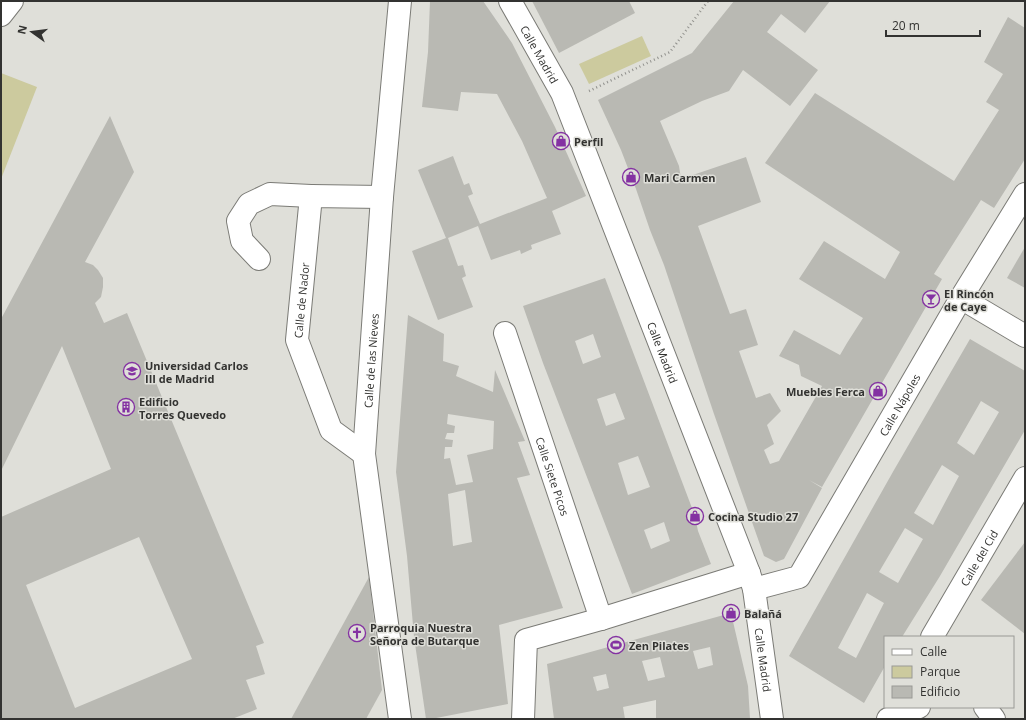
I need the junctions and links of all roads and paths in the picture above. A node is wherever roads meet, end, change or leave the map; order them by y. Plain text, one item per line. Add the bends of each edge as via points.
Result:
1 (12, 1) edge
2 (400, 1) edge
3 (510, 1) edge
4 (708, 1) edge
5 (1, 15) edge
6 (586, 92) dead end
7 (1025, 194) edge
8 (311, 196) junction
9 (382, 196) junction
10 (259, 259) dead end
11 (961, 298) junction
12 (505, 334) dead end
13 (1025, 336) edge
14 (364, 454) junction
15 (1025, 478) edge
16 (751, 581) junction
17 (600, 619) junction
18 (933, 636) edge
19 (890, 708) edge
20 (916, 708) edge
21 (986, 708) edge
22 (400, 719) edge
23 (523, 719) edge
24 (772, 719) edge
25 (884, 719) edge
26 (888, 719) edge
27 (994, 719) edge

1 - 5 street
2 - 9 street, Calle de las Nieves
3 - 16 street, Calle Madrid via 562,93
4 - 6 path via 670,52
7 - 11 street, Calle Nápoles
8 - 9 street
8 - 10 street via 270,194 249,204 238,221 240,234 242,241
8 - 14 street, Calle de Nador via 297,340 331,430
9 - 14 street, Calle de las Nieves
11 - 13 street
11 - 16 street, Calle Nápoles via 799,577
12 - 17 street, Calle Siete Picos
14 - 22 street, Calle de las Nieves
15 - 18 street, Calle del Cid
16 - 17 street
16 - 24 street, Calle Madrid
17 - 23 street via 526,640
19 - 25 street
20 - 26 street
21 - 27 street

